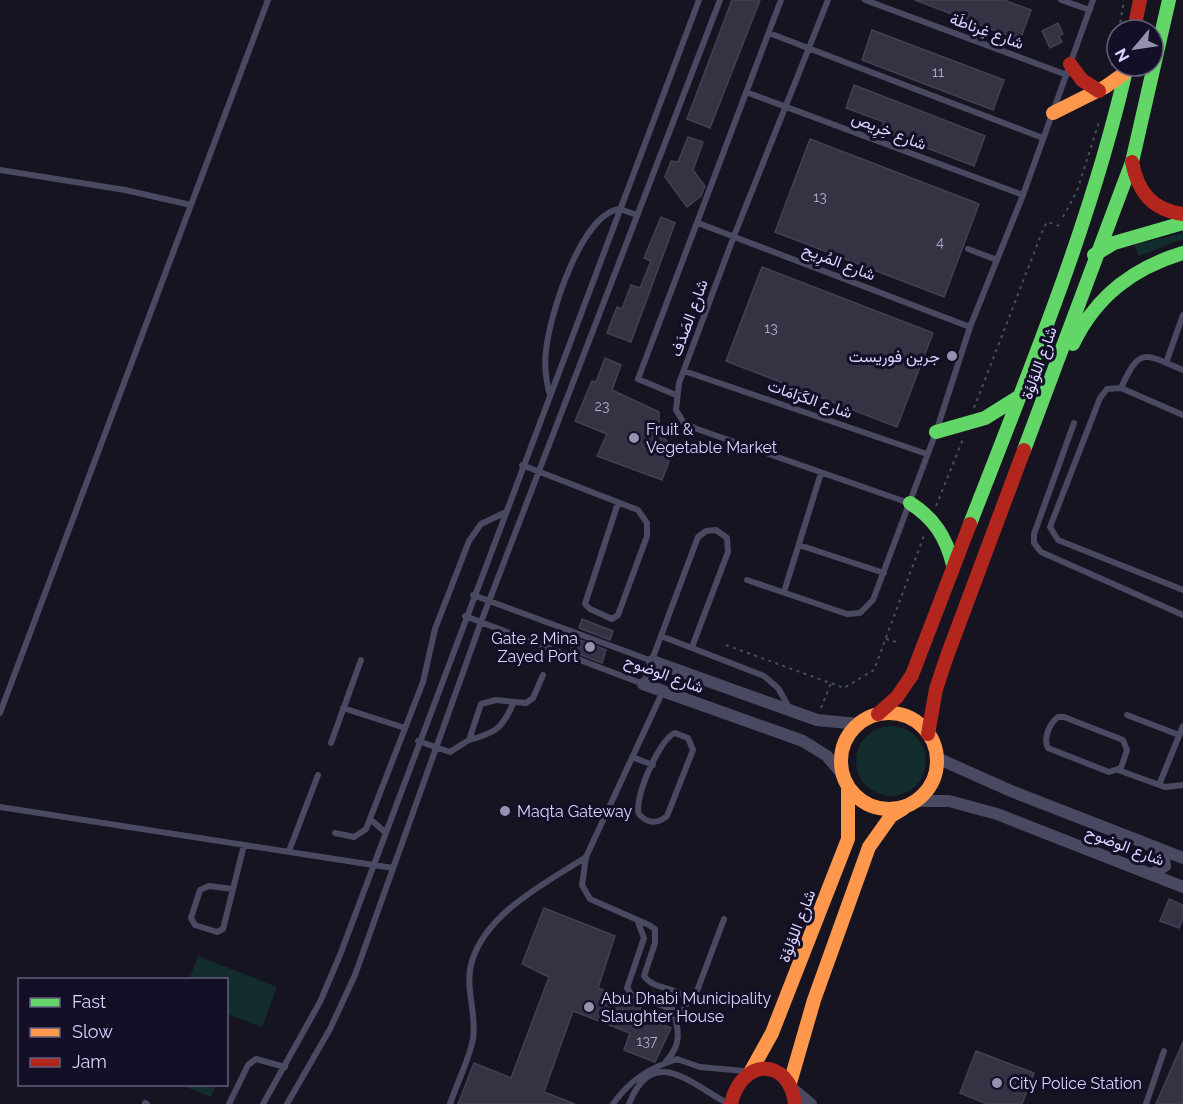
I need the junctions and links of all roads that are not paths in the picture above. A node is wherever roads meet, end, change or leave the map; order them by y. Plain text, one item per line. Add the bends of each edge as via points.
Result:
1 (268, 0) edge
2 (699, 0) edge
3 (720, 0) edge
4 (781, 0) edge
5 (828, 0) edge
6 (865, 0) edge
7 (1062, 0) edge
8 (1093, 0) edge
9 (1140, 0) edge
10 (1169, 0) edge
11 (1090, 10) junction
12 (1136, 18) edge
13 (769, 33) junction
14 (809, 48) junction
15 (1068, 70) junction
16 (1115, 78) edge
17 (1124, 78) edge
18 (1099, 91) junction
19 (746, 92) junction
20 (787, 107) junction
21 (1053, 113) junction
22 (1043, 138) junction
23 (1132, 162) junction
24 (0, 170) edge
25 (1023, 195) junction
26 (191, 206) junction
27 (620, 209) junction
28 (1183, 214) edge
29 (637, 215) junction
30 (698, 223) junction
31 (1183, 223) edge
32 (734, 236) junction
33 (968, 249) dead end
34 (1096, 253) junction
35 (1183, 253) edge
36 (997, 260) junction
37 (1061, 289) junction
38 (1183, 315) edge
39 (970, 327) junction
40 (1166, 363) junction
41 (1183, 370) edge
42 (684, 371) junction
43 (1121, 388) junction
44 (549, 393) junction
45 (676, 395) junction
46 (1017, 398) junction
47 (1183, 415) edge
48 (1074, 423) dead end
49 (936, 432) junction
50 (927, 454) junction
51 (522, 465) junction
52 (539, 472) junction
53 (821, 473) junction
54 (618, 503) junction
55 (909, 503) junction
56 (504, 513) junction
57 (998, 520) junction
58 (799, 545) junction
59 (953, 565) junction
60 (884, 573) junction
61 (747, 580) dead end
62 (1183, 590) edge
63 (784, 592) junction
64 (473, 595) junction
65 (489, 601) junction
66 (1183, 615) edge
67 (465, 616) junction
68 (482, 622) junction
69 (661, 636) junction
70 (692, 647) junction
71 (361, 660) dead end
72 (652, 661) junction
73 (543, 675) dead end
74 (643, 684) junction
75 (663, 691) junction
76 (513, 704) junction
77 (343, 708) junction
78 (791, 711) junction
79 (0, 713) edge
80 (878, 714) junction
81 (1127, 715) dead end
82 (858, 724) junction
83 (1183, 726) edge
84 (405, 728) junction
85 (928, 734) junction
86 (1179, 735) junction
87 (469, 740) junction
88 (418, 741) junction
89 (331, 744) dead end
90 (436, 748) junction
91 (632, 757) junction
92 (937, 758) junction
93 (653, 765) junction
94 (1118, 770) junction
95 (318, 775) dead end
96 (845, 781) junction
97 (1159, 784) junction
98 (1183, 785) edge
99 (917, 801) junction
100 (0, 807) edge
101 (904, 807) junction
102 (370, 819) junction
103 (385, 832) junction
104 (335, 833) dead end
105 (244, 845) junction
106 (289, 851) junction
107 (1163, 851) junction
108 (585, 857) junction
109 (1183, 858) edge
110 (372, 865) junction
111 (393, 868) junction
112 (1152, 874) junction
113 (1183, 887) edge
114 (233, 889) junction
115 (724, 919) dead end
116 (638, 922) junction
117 (688, 1000) junction
118 (673, 1010) junction
119 (1164, 1051) dead end
120 (665, 1063) junction
121 (285, 1067) junction
122 (751, 1071) junction
123 (792, 1086) junction
124 (229, 1104) edge
125 (263, 1104) edge
126 (287, 1104) edge
127 (450, 1104) edge
128 (613, 1104) edge
129 (628, 1104) edge
130 (730, 1104) edge
131 (795, 1104) edge
132 (811, 1104) edge
133 (1146, 1104) edge

1 - 26 lane
2 - 27 lane
3 - 29 lane
4 - 13 lane
5 - 14 lane, شارع الصَدَف
6 - 15 lane, شارع غِرناطَة
7 - 11 lane
8 - 11 lane
9 - 12 street
10 - 23 street, شارع اللؤلؤة
11 - 15 lane
13 - 14 lane
13 - 19 lane
14 - 20 lane, شارع الصَدَف
14 - 22 lane
15 - 18 street
15 - 21 lane
16 - 18 street
17 - 37 street, شارع اللؤلؤة via 1113,128
18 - 21 street
19 - 20 lane, شارع خِرِيص
19 - 30 lane
20 - 25 lane, شارع خِرِيص
20 - 32 lane, شارع الصَدَف
21 - 22 lane
22 - 25 lane
23 - 28 street via 1145,198 1161,210
23 - 34 street, شارع اللؤلؤة
24 - 26 lane via 125,190
25 - 36 lane
26 - 79 lane
27 - 29 lane
27 - 44 lane
27 - 44 lane via 613,209 596,223 574,259 548,338 545,364
29 - 52 lane
30 - 32 lane, شارع المُرِيح
30 - 45 lane via 638,379
31 - 34 street via 1121,241
32 - 39 lane, شارع المُرِيح
32 - 42 lane, شارع الصَدَف
33 - 36 lane
34 - 37 street
34 - 57 street, شارع اللؤلؤة
35 - 57 street via 1132,275 1089,315 1075,339 1016,493
36 - 39 lane
37 - 46 street, شارع اللؤلؤة
38 - 40 lane
39 - 49 lane
40 - 41 lane
40 - 43 lane via 1141,358 1133,363
42 - 45 lane, شارع الصَدَف
42 - 50 lane, شارع الكَرَامَات
43 - 47 lane
43 - 62 lane via 1107,389 1100,398 1051,522 1052,531 1064,542
44 - 51 lane
45 - 53 lane via 675,410 684,423
46 - 49 street via 984,418
46 - 59 street, شارع اللؤلؤة
48 - 66 lane via 1034,534 1035,547
49 - 50 lane
50 - 55 lane
51 - 52 lane
51 - 56 lane
52 - 54 lane
52 - 65 lane
53 - 55 lane
53 - 58 lane
54 - 54 lane via 638,510 647,523 647,536 618,615 612,619 585,604
55 - 59 street via 940,528
55 - 60 lane
56 - 64 lane
56 - 84 lane via 481,524 469,541 435,629 426,672
57 - 85 street, شارع اللؤلؤة via 936,688
58 - 60 lane
58 - 63 lane
59 - 80 street, شارع اللؤلؤة via 912,675 897,697
60 - 63 lane via 870,606 860,613 847,614
61 - 63 lane
64 - 65 lane, شارع الوضوح
64 - 67 lane
65 - 68 lane
65 - 72 lane, شارع الوضوح
67 - 68 lane, شارع الوضوح
67 - 88 lane
68 - 74 lane, شارع الوضوح
68 - 90 lane
69 - 70 lane
69 - 70 lane via 698,537 716,530 727,538 728,552
69 - 72 lane
70 - 78 lane via 764,676 778,688
71 - 77 lane
72 - 74 lane
72 - 78 street, شارع الوضوح
73 - 76 lane via 533,698
74 - 75 street, شارع الوضوح
75 - 91 lane
75 - 96 street, شارع الوضوح via 803,741 827,756
76 - 87 lane via 505,723 491,734
76 - 87 lane via 496,700 481,704
77 - 84 lane
77 - 89 lane
78 - 82 street, شارع الوضوح via 816,720
80 - 82 street
80 - 85 street via 906,716
81 - 86 lane
82 - 96 street via 843,747
83 - 86 lane
84 - 102 lane
85 - 92 street
86 - 97 lane
87 - 90 lane via 450,752
88 - 90 lane
88 - 103 lane
90 - 111 lane
91 - 93 lane
91 - 108 lane
92 - 99 street via 932,782
92 - 107 street, شارع الوضوح
93 - 93 lane via 637,804 642,818 655,822 669,812 693,750 691,741 685,735 671,734
94 - 94 lane via 1127,753 1123,740 1064,717 1053,721 1046,740 1048,748 1109,772
94 - 97 lane
95 - 106 lane
96 - 101 street via 856,797 878,809
96 - 122 street, شارع اللؤلؤة via 848,839 776,1024
97 - 98 lane
99 - 101 street
99 - 112 street, شارع الوضوح via 949,801 997,814
100 - 105 lane
101 - 123 street via 891,816 869,847 814,1000
102 - 103 lane
102 - 104 lane via 358,836
103 - 110 lane
105 - 106 lane
105 - 114 lane
106 - 110 lane
107 - 109 street, شارع الوضوح
107 - 112 street via 1165,866
108 - 116 lane via 582,885 590,899
108 - 127 lane via 521,900 479,945 471,963 473,1039
110 - 111 lane
110 - 121 lane via 320,1002
111 - 126 lane via 356,975
112 - 113 street, شارع الوضوح
114 - 114 lane via 224,929 217,932 195,925 191,918 200,890 209,886
115 - 117 lane via 697,991
116 - 117 lane via 655,929 657,936 644,976
116 - 118 lane via 644,938 627,988 631,994
117 - 118 lane via 680,1012
118 - 120 lane via 679,1039 675,1053
119 - 133 lane
120 - 122 lane via 677,1059 700,1067
120 - 128 lane via 632,1081
121 - 124 lane via 256,1059 248,1065
121 - 125 lane
122 - 123 street via 773,1070
122 - 130 street, شارع اللؤلؤة via 735,1084
123 - 131 street
123 - 132 street
129 - 130 lane via 644,1079 658,1072 669,1072 706,1088

